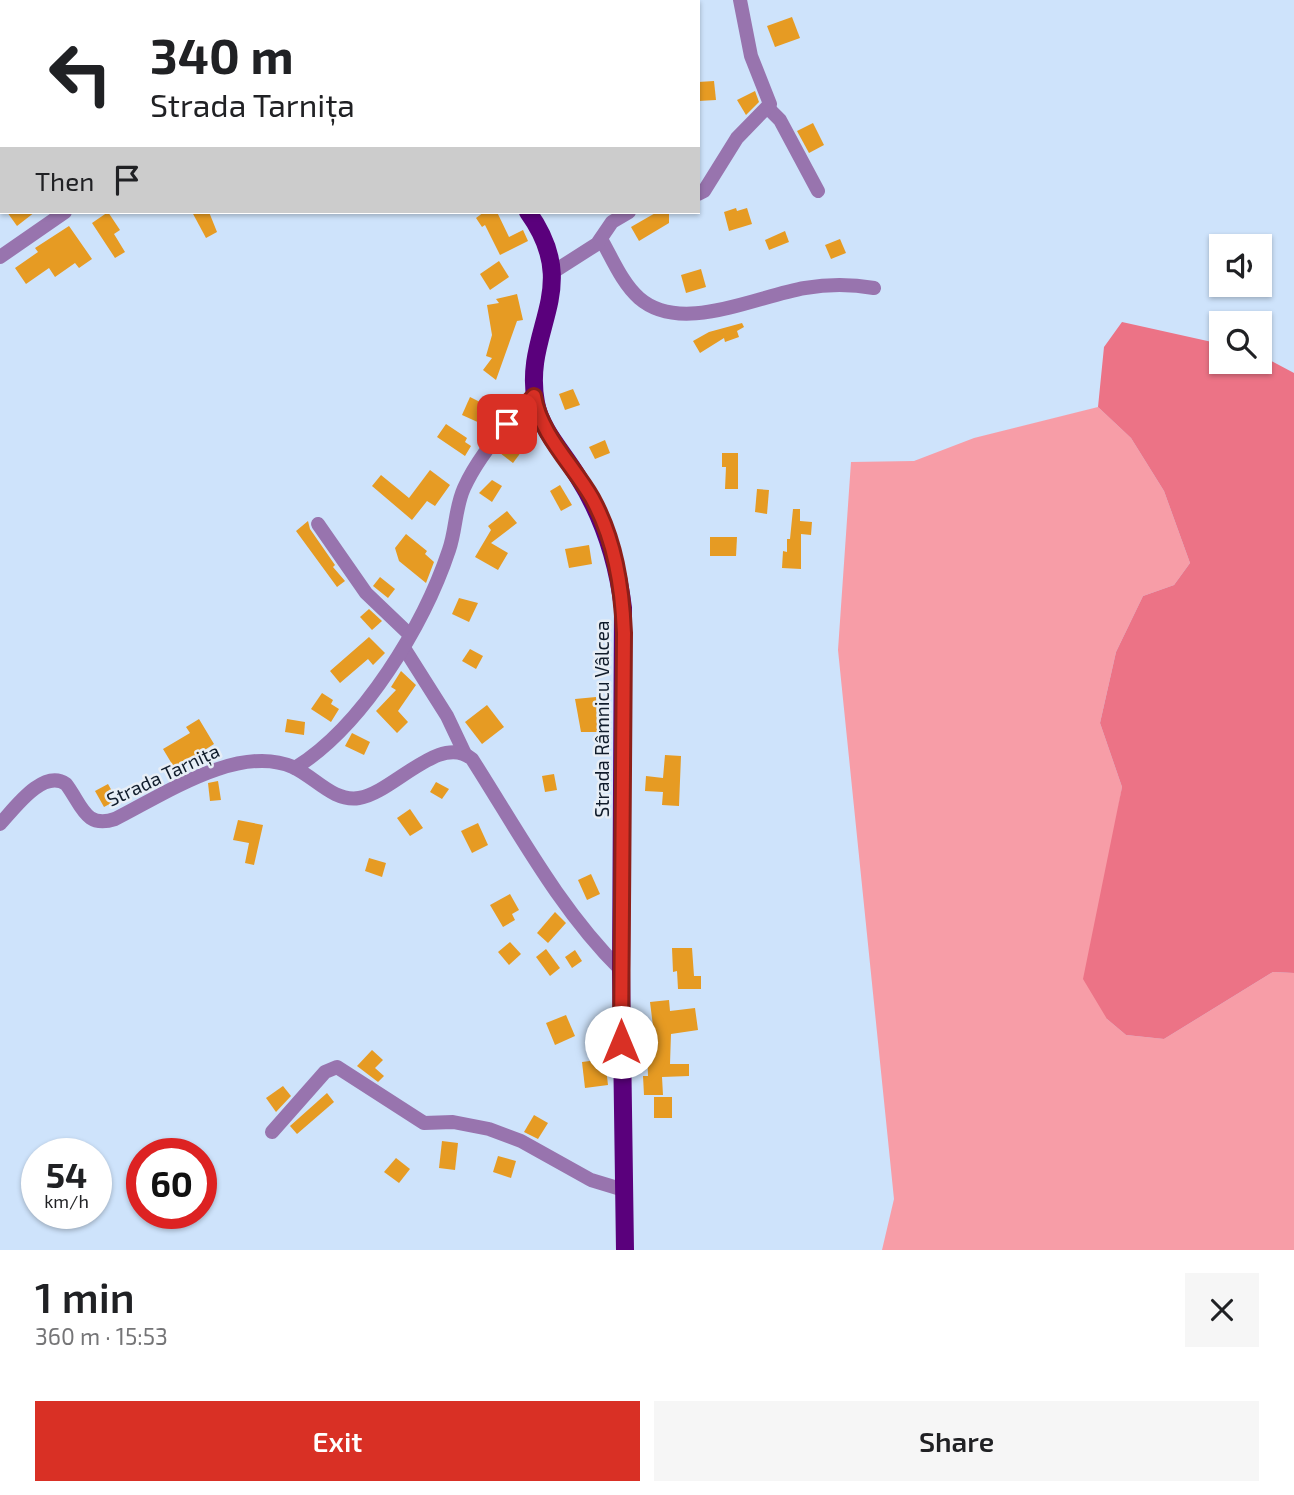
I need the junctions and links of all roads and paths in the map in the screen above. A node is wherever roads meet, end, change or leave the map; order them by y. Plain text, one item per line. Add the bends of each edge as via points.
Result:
1 (740, 0) edge
2 (768, 108) junction
3 (818, 191) dead end
4 (700, 193) edge
5 (62, 214) edge
6 (529, 214) edge
7 (626, 214) edge
8 (601, 239) junction
9 (0, 257) edge
10 (553, 272) junction
11 (874, 288) dead end
12 (534, 396) junction
13 (318, 524) dead end
14 (407, 642) junction
15 (465, 754) junction
16 (295, 768) junction
17 (0, 824) edge
18 (621, 970) junction
19 (272, 1132) dead end
20 (624, 1189) junction
21 (625, 1250) edge

1 - 2 street
2 - 3 street via 780,120
2 - 4 street via 737,138
5 - 9 street
6 - 10 main road, Strada Râmnicu Vâlcea via 547,246
7 - 8 street via 612,222
8 - 10 street
8 - 11 street via 638,298 674,315 727,308 803,288
10 - 12 main road, Strada Râmnicu Vâlcea
12 - 14 street via 507,424 464,488 448,553
12 - 18 main road, Strada Râmnicu Vâlcea via 543,424 602,519 620,582 624,633
13 - 14 street
14 - 15 street
14 - 16 street via 338,734
15 - 16 street, Strada Tarnița via 447,751 380,791 358,798 342,797
15 - 18 street via 561,898
16 - 17 street, Strada Tarnița via 266,760 237,762 99,823 90,819 66,784 48,780
18 - 20 main road, Strada Râmnicu Vâlcea
19 - 20 street via 325,1072 337,1068 424,1123 453,1122 489,1129 521,1141 591,1180
20 - 21 main road, Strada Râmnicu Vâlcea

